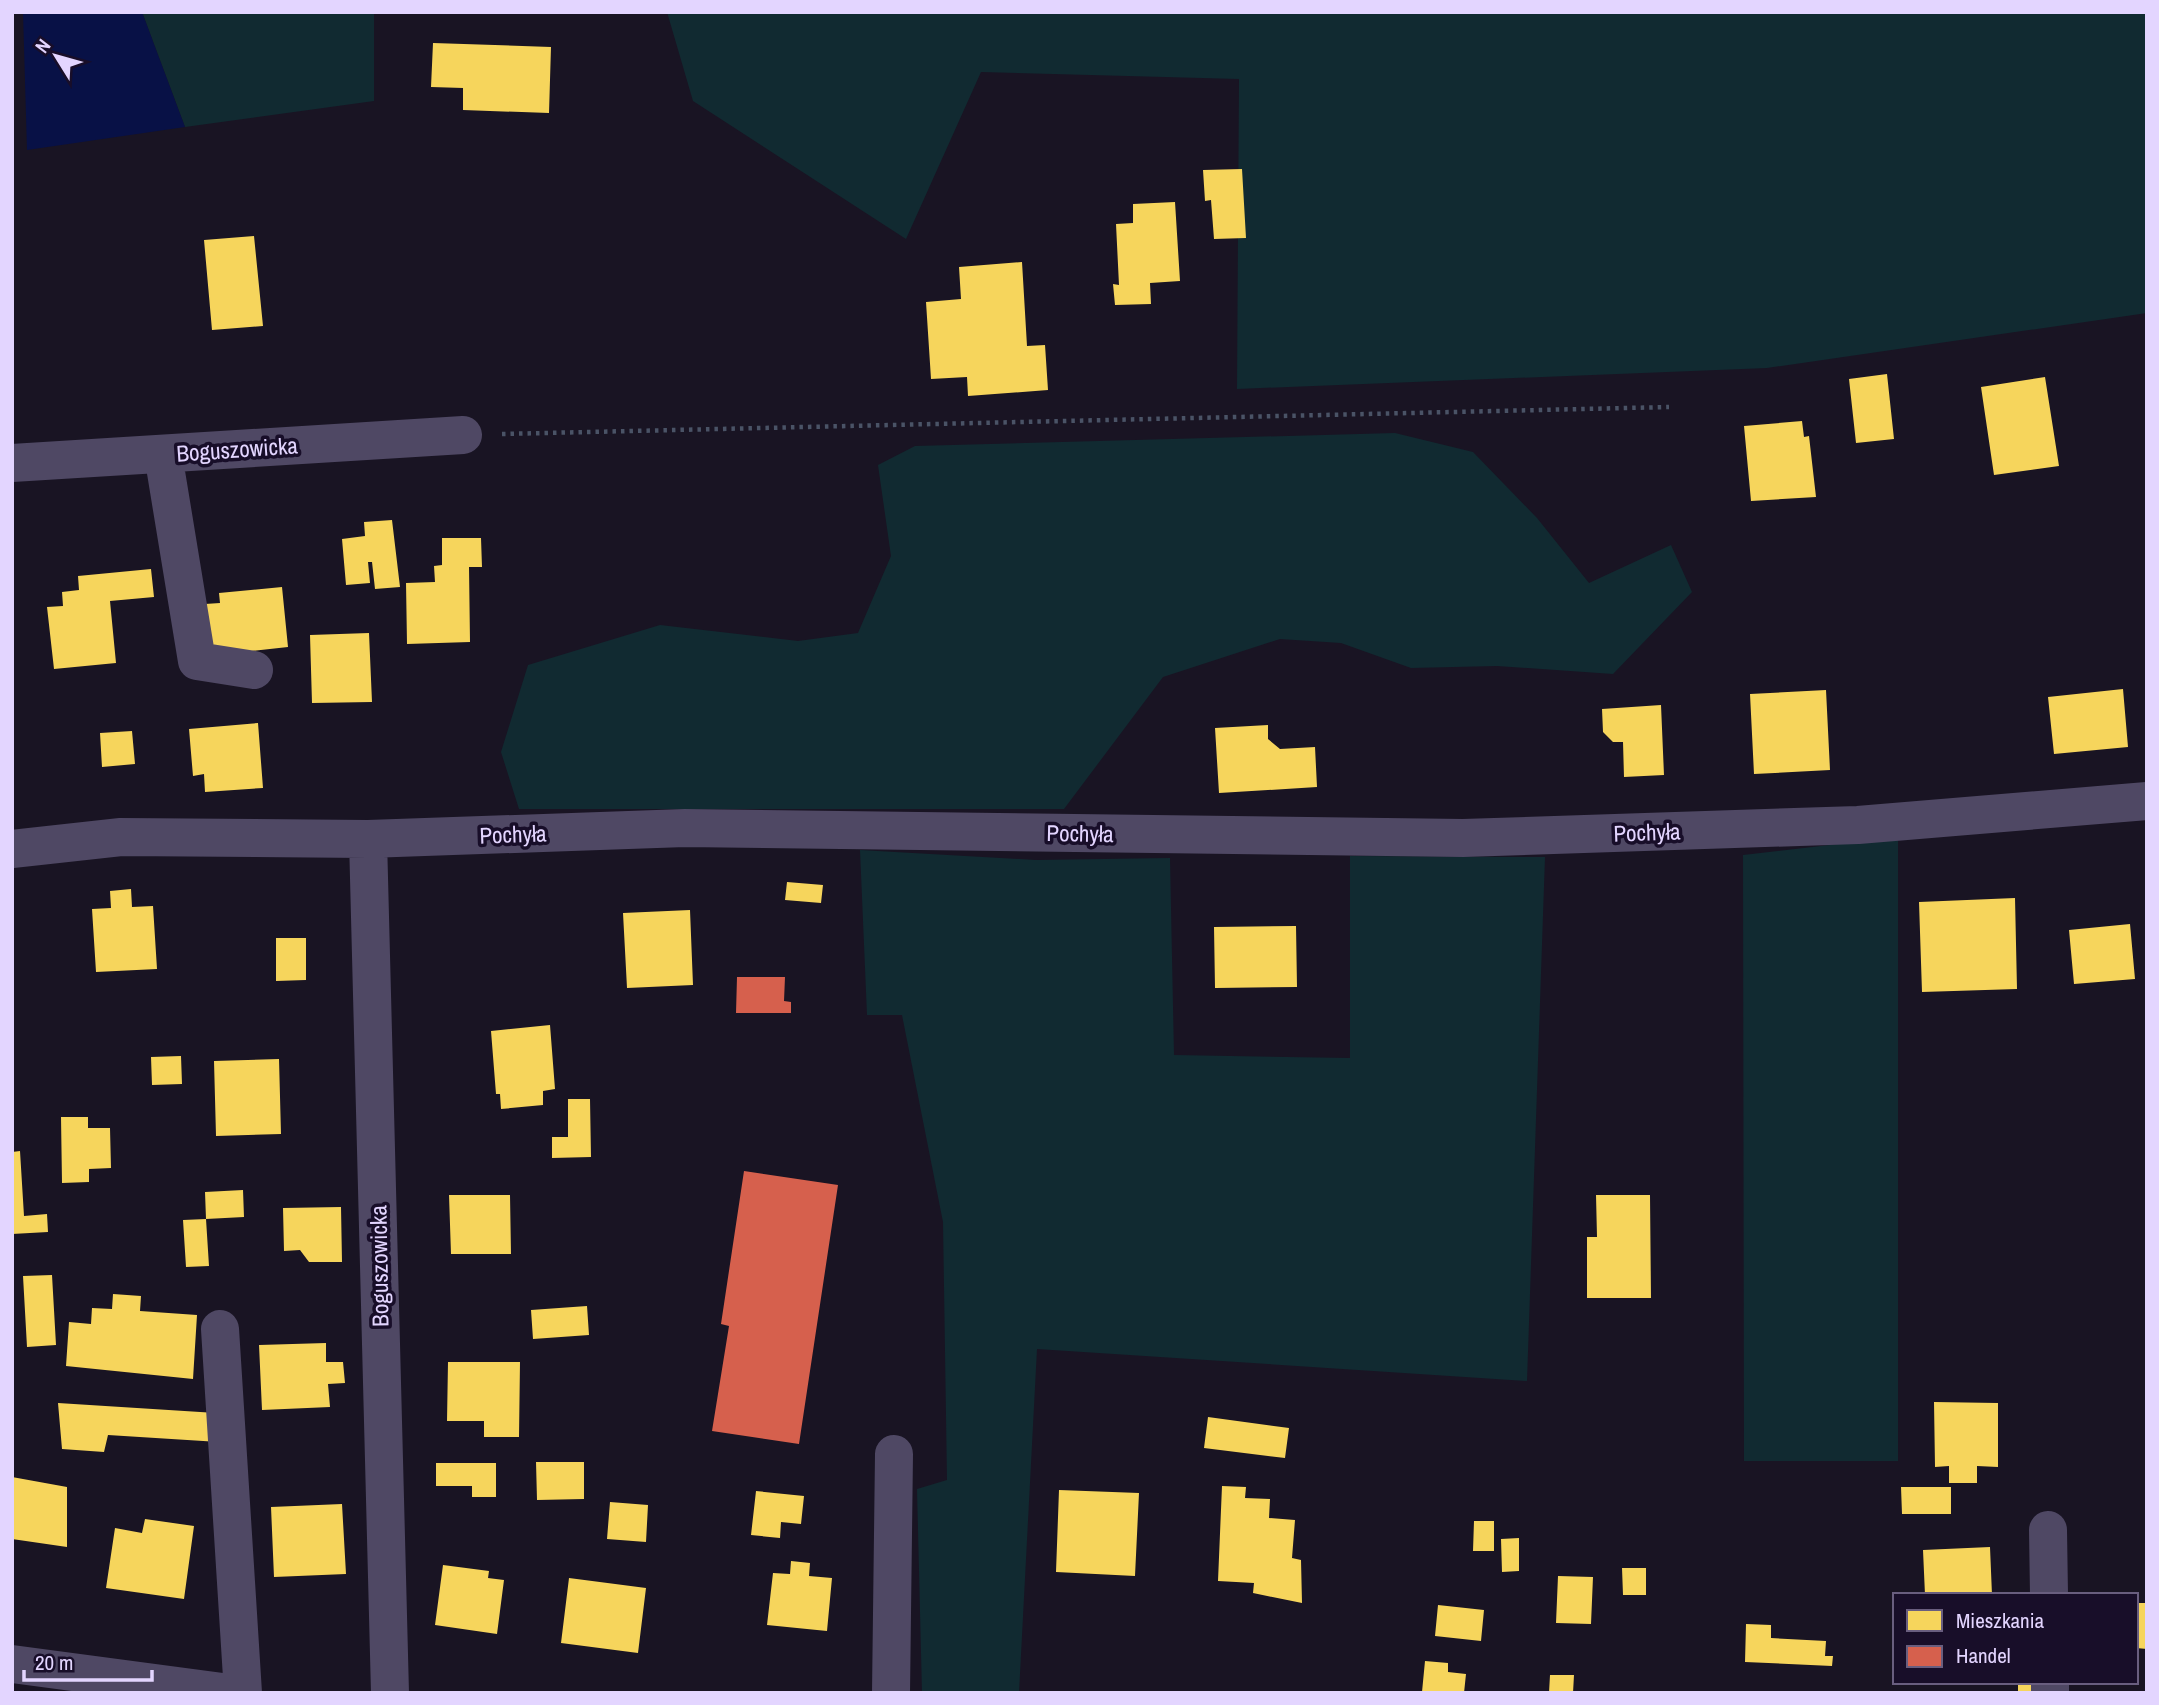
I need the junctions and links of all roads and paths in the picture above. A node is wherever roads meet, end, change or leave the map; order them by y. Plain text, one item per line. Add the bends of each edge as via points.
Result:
1 (1669, 407) dead end
2 (463, 435) joint
3 (163, 454) junction
4 (12, 463) edge
5 (254, 670) dead end
6 (2147, 802) edge
7 (368, 839) junction
8 (12, 849) edge
9 (220, 1329) dead end
10 (894, 1454) dead end
11 (2048, 1530) dead end
12 (2049, 1593) edge
13 (12, 1664) edge
14 (230, 1693) edge
15 (243, 1693) edge
16 (390, 1693) edge
17 (891, 1693) edge

1 - 2 path
2 - 3 street, Boguszowicka
3 - 4 street, Boguszowicka
3 - 5 street via 197,661
6 - 7 street, Pochyła via 1858,825 1463,838 685,828
7 - 8 street, Pochyła via 121,837
7 - 16 street, Boguszowicka
9 - 15 street
10 - 17 street
11 - 12 street
13 - 14 street

